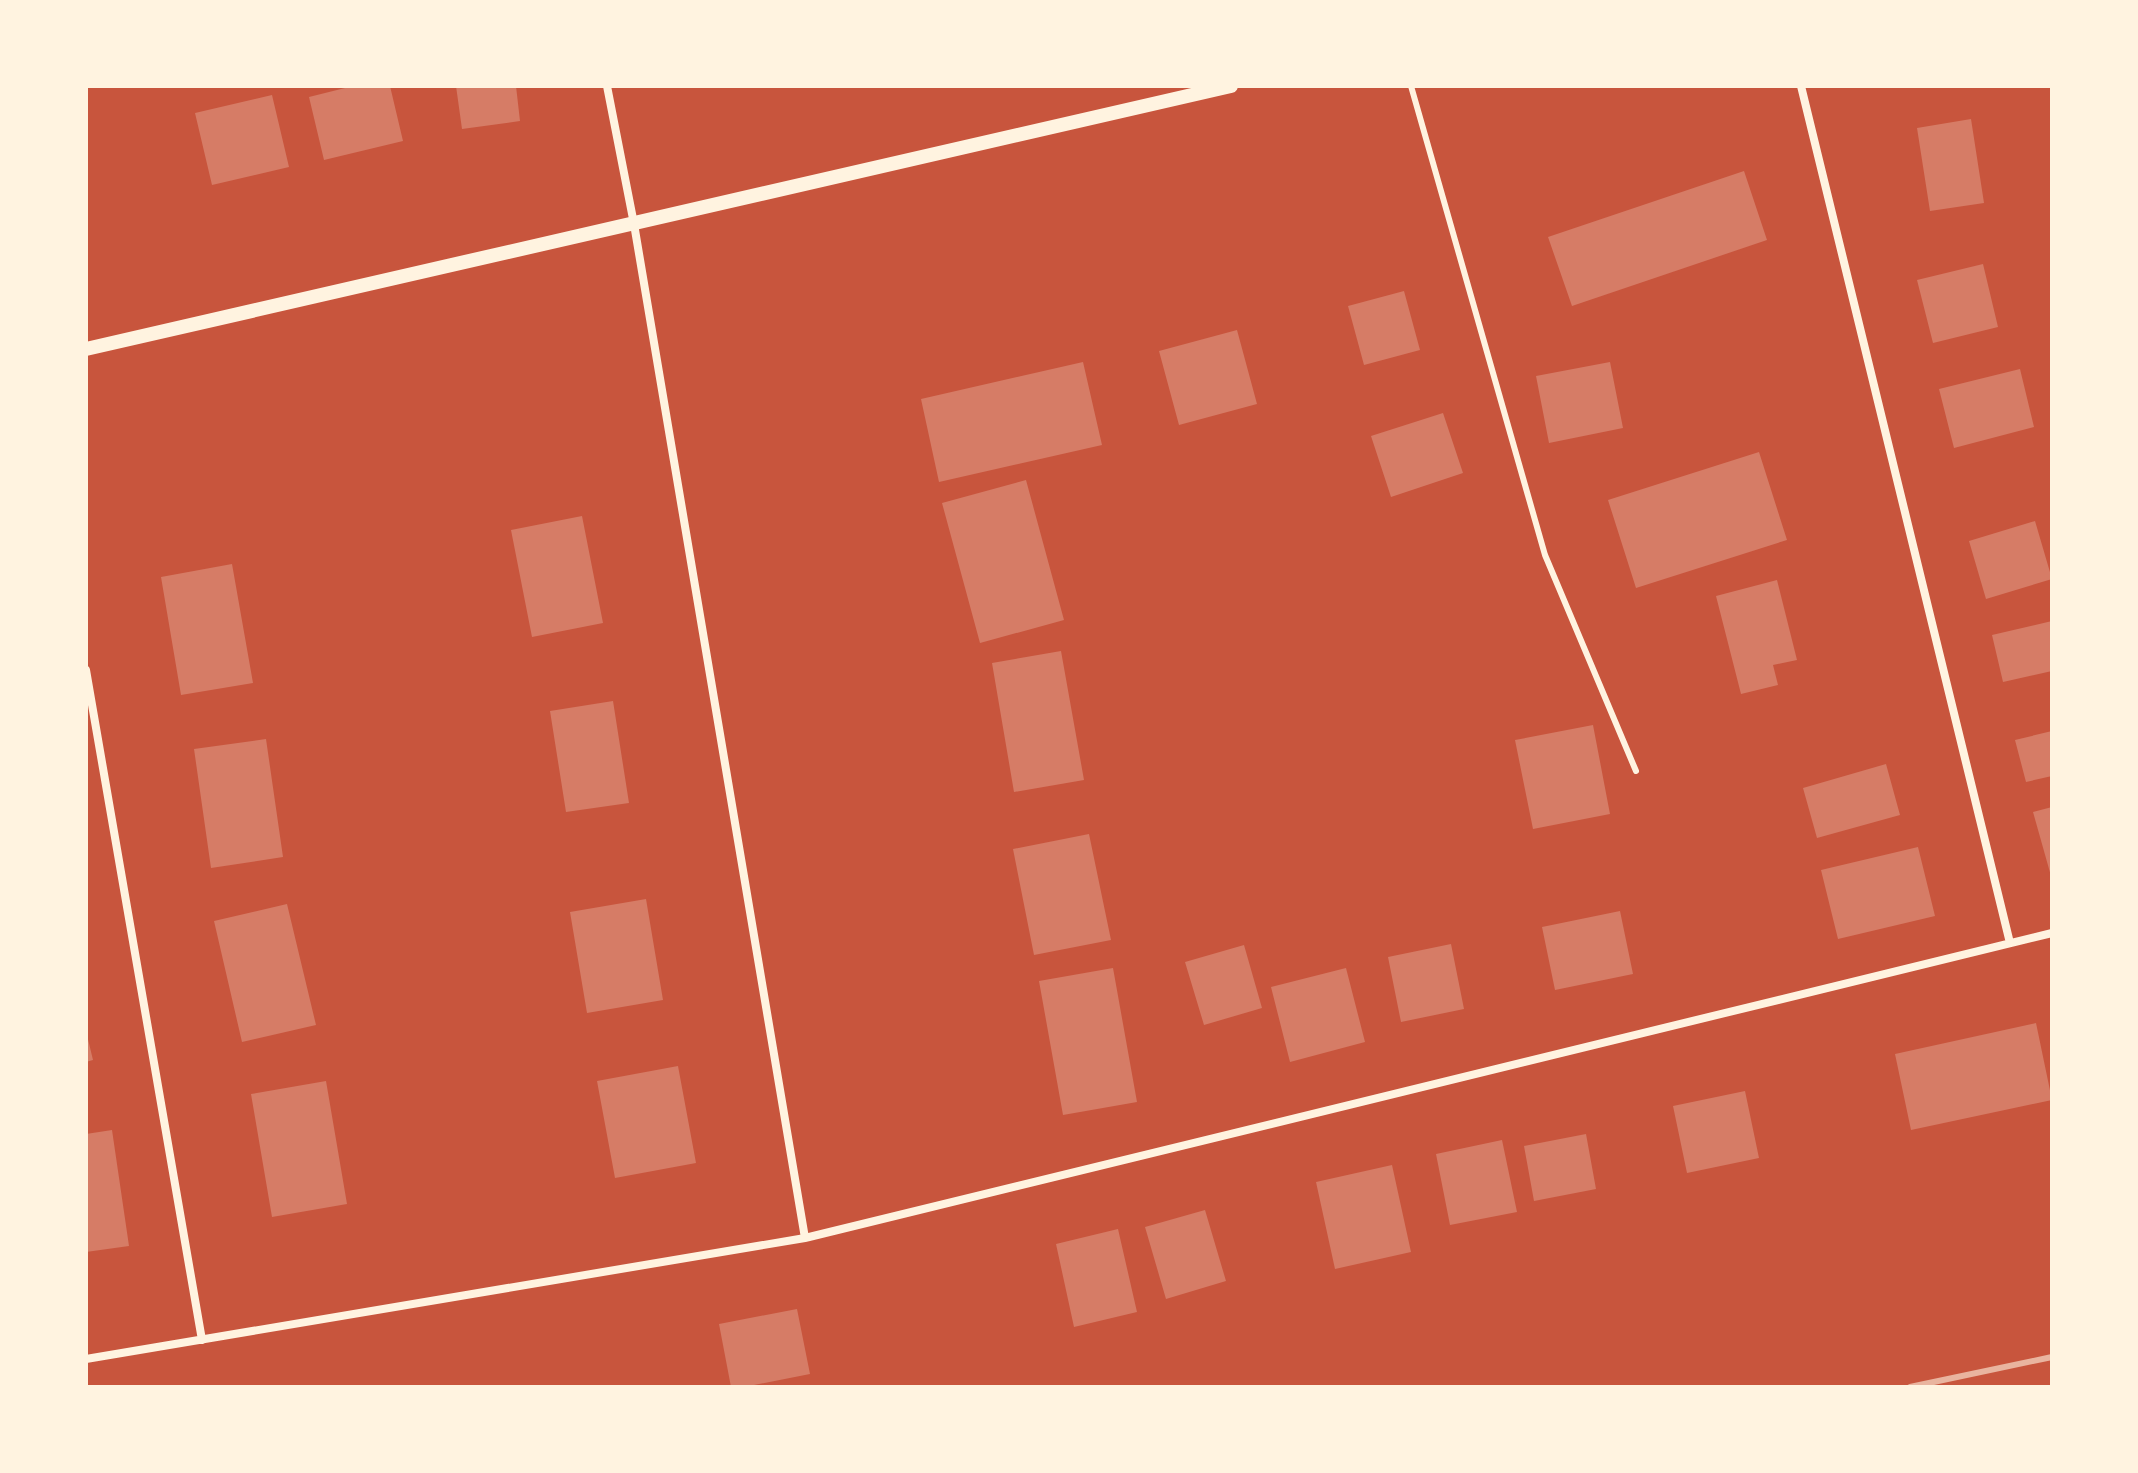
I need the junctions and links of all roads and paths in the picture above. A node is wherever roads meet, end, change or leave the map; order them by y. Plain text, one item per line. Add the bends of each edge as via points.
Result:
1 (607, 86) edge
2 (1231, 86) edge
3 (1411, 86) edge
4 (1801, 86) edge
5 (1182, 92) edge
6 (634, 224) junction
7 (86, 349) edge
8 (86, 670) edge
9 (1636, 771) dead end
10 (2052, 933) edge
11 (2010, 943) junction
12 (805, 1238) junction
13 (202, 1340) junction
14 (86, 1359) edge

1 - 6 street
2 - 5 street
3 - 9 lane via 1545,555
4 - 11 street
5 - 6 street
6 - 7 street
6 - 12 street
8 - 13 street
10 - 11 street
11 - 12 street
12 - 13 street
13 - 14 street

